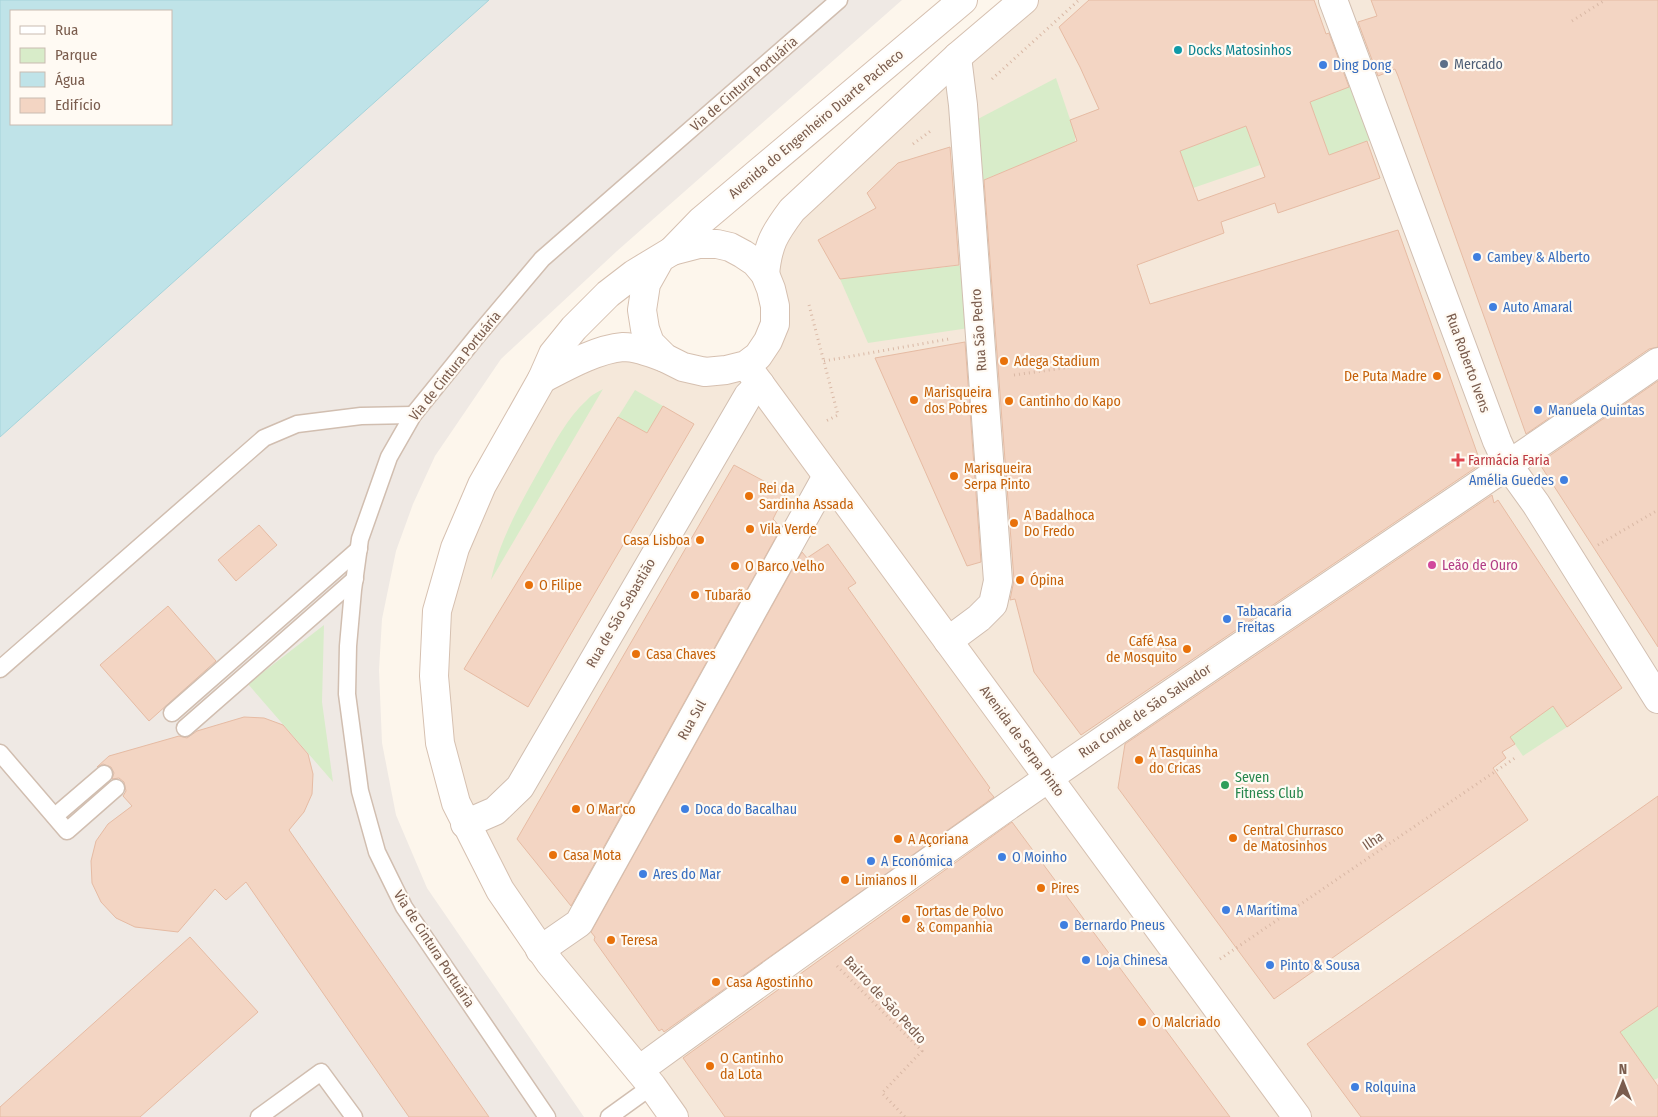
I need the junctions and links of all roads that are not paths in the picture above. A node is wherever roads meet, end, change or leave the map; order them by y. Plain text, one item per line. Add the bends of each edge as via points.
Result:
1 (839, 0) edge
2 (963, 0) edge
3 (1024, 0) edge
4 (1333, 0) edge
5 (956, 57) junction
6 (666, 255) junction
7 (764, 274) junction
8 (665, 358) junction
9 (1658, 362) edge
10 (753, 375) junction
11 (542, 379) junction
12 (413, 415) junction
13 (1508, 466) junction
14 (827, 476) junction
15 (359, 550) junction
16 (355, 579) junction
17 (948, 641) junction
18 (0, 668) edge
19 (1658, 699) edge
20 (172, 713) dead end
21 (185, 728) dead end
22 (0, 753) edge
23 (104, 774) dead end
24 (1048, 778) junction
25 (116, 788) dead end
26 (55, 816) junction
27 (465, 824) junction
28 (540, 950) junction
29 (645, 1078) junction
30 (259, 1117) edge
31 (354, 1117) edge
32 (547, 1117) edge
33 (609, 1117) edge
34 (674, 1117) edge
35 (1297, 1117) edge

1 - 12 lane, Via de Cintura Portuária via 542,259
2 - 6 street, Avenida do Engenheiro Duarte Pacheco via 701,221
3 - 5 street
4 - 13 street, Rua Roberto Ivens
5 - 7 street via 792,210 776,231 767,252
5 - 17 street, Rua São Pedro via 963,105 998,581 993,604
6 - 7 street via 698,244 717,244 730,247 755,262
6 - 8 street via 646,284 642,310 650,343
6 - 11 street, Avenida do Engenheiro Duarte Pacheco via 608,294 553,354
7 - 10 street via 776,306 775,324 758,356
8 - 10 street via 683,367 705,372
8 - 11 street via 645,350 623,347 594,354
9 - 13 street, Rua Conde de São Salvador
10 - 14 street, Avenida de Serpa Pinto
10 - 27 street, Rua de São Sebastião via 748,396 520,787 495,810
11 - 27 street, Avenida do Engenheiro Duarte Pacheco via 482,485 455,548 436,611 434,676 440,743
12 - 15 lane, Via de Cintura Portuária via 389,457
12 - 18 lane via 361,416 297,424 264,438
13 - 19 street, Rua Roberto Ivens via 1536,504
13 - 24 street, Rua Conde de São Salvador
14 - 17 street, Avenida de Serpa Pinto
14 - 28 street, Rua Sul via 579,923
15 - 16 lane, Via de Cintura Portuária
15 - 20 lane
16 - 21 lane
16 - 32 lane, Via de Cintura Portuária via 347,694 360,791 377,852 404,907
17 - 24 street, Avenida de Serpa Pinto
22 - 26 lane
23 - 26 lane
24 - 29 street, Rua Conde de São Salvador via 814,942
24 - 35 street, Avenida de Serpa Pinto
25 - 26 lane via 67,831
27 - 28 street, Avenida do Engenheiro Duarte Pacheco via 500,890
28 - 29 street, Avenida do Engenheiro Duarte Pacheco
29 - 33 lane
29 - 34 street, Avenida do Engenheiro Duarte Pacheco
30 - 31 lane via 321,1072

